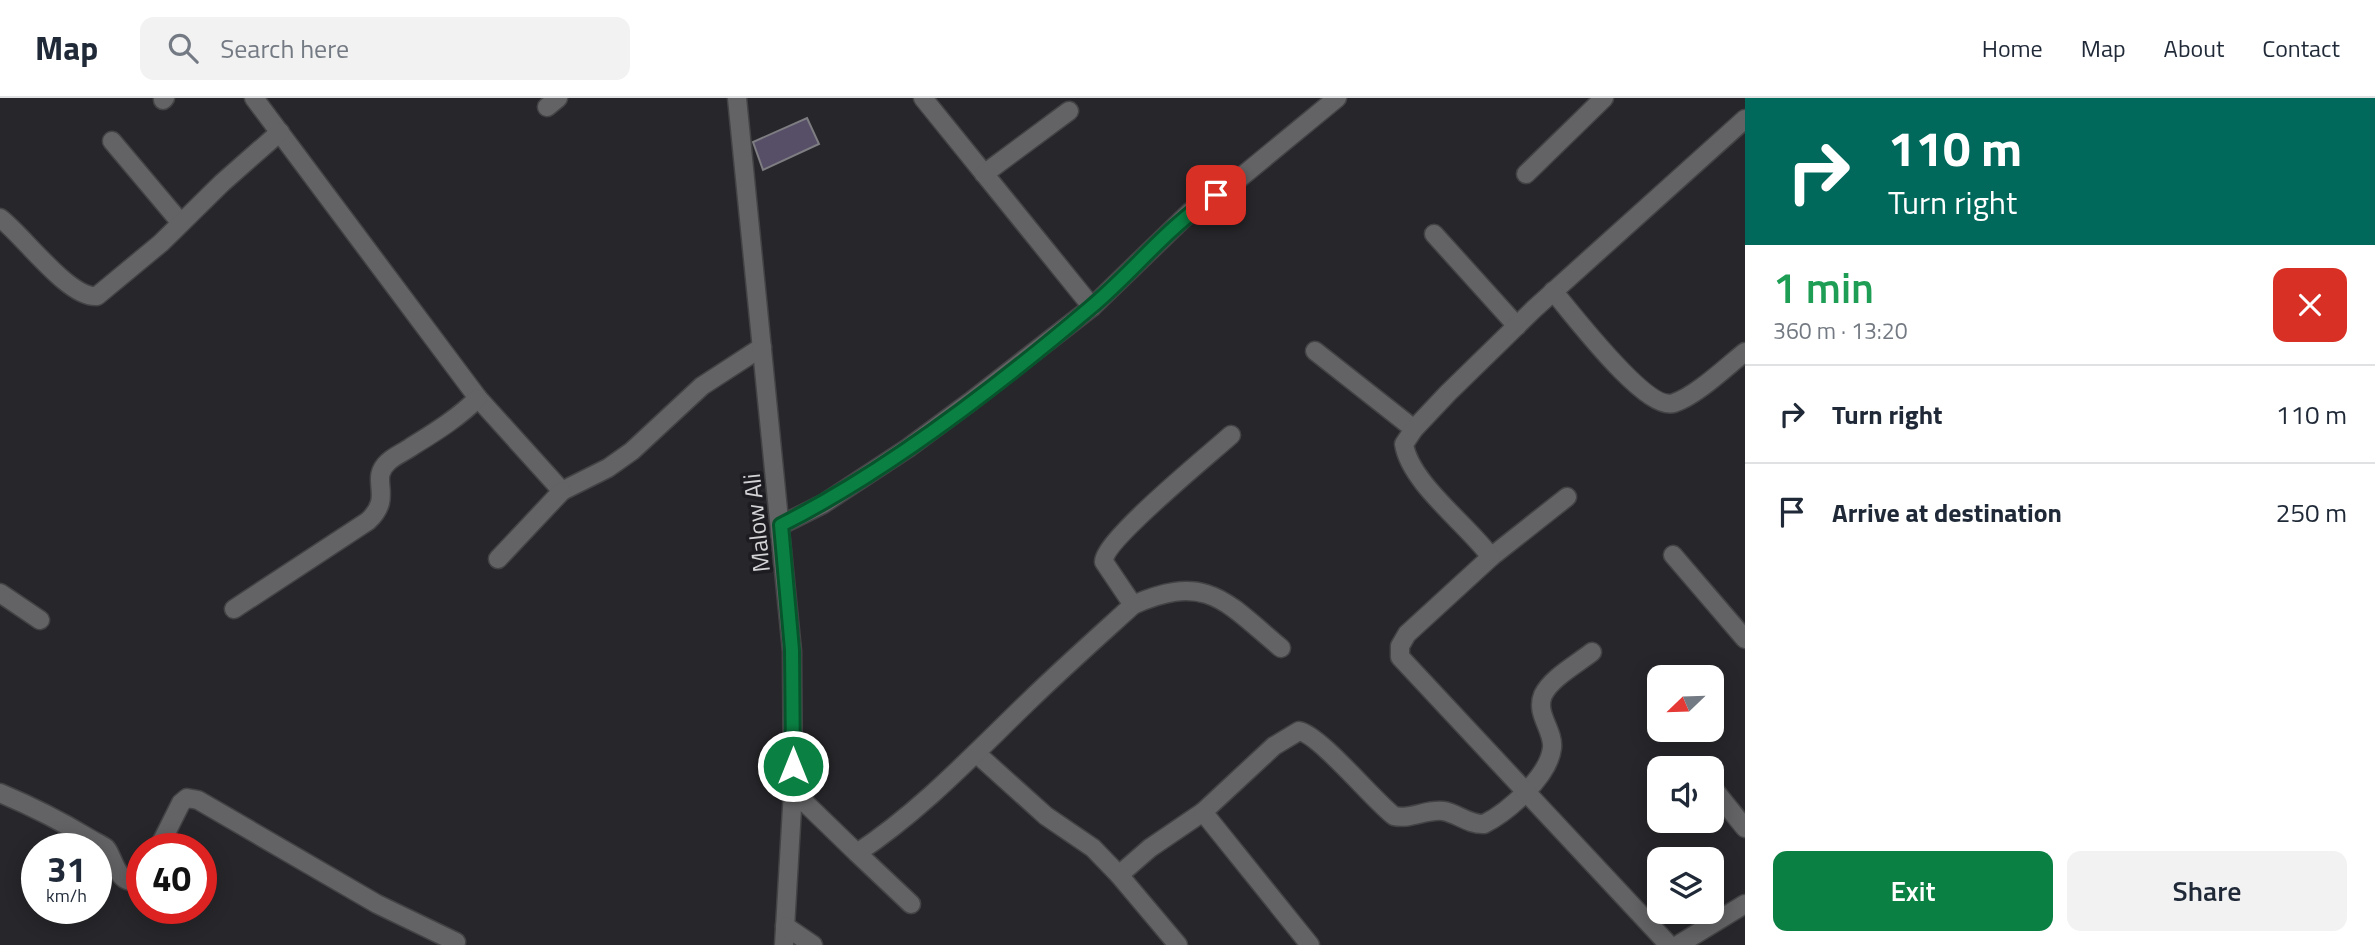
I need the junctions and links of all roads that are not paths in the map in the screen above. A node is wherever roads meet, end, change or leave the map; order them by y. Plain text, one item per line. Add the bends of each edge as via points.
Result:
1 (254, 98) edge
2 (737, 98) edge
3 (923, 98) edge
4 (1338, 98) edge
5 (1604, 98) edge
6 (1069, 111) dead end
7 (1745, 119) edge
8 (280, 132) junction
9 (112, 141) dead end
10 (984, 174) junction
11 (1526, 174) dead end
12 (0, 218) edge
13 (181, 223) junction
14 (1434, 234) dead end
15 (1553, 291) junction
16 (1092, 307) junction
17 (1517, 326) junction
18 (762, 347) junction
19 (1315, 351) dead end
20 (1745, 352) edge
21 (478, 398) junction
22 (1414, 429) junction
23 (1231, 435) dead end
24 (562, 491) junction
25 (1567, 497) dead end
26 (781, 525) junction
27 (1673, 555) dead end
28 (1491, 557) junction
29 (498, 559) dead end
30 (0, 593) edge
31 (1133, 605) junction
32 (234, 609) dead end
33 (40, 620) dead end
34 (1745, 639) edge
35 (1281, 648) dead end
36 (1592, 652) dead end
37 (976, 752) junction
38 (793, 791) junction
39 (1525, 792) junction
40 (0, 793) edge
41 (1724, 801) edge
42 (1203, 812) junction
43 (1745, 828) edge
44 (166, 833) edge
45 (857, 853) junction
46 (1119, 875) junction
47 (126, 877) edge
48 (911, 904) dead end
49 (1745, 904) edge
50 (785, 926) junction
51 (456, 942) dead end
52 (784, 945) edge
53 (813, 945) edge
54 (1178, 945) edge
55 (1310, 945) edge
56 (1669, 945) edge
57 (1678, 945) edge

1 - 8 street
2 - 18 street, Malow Ali
3 - 10 street
4 - 16 street via 1235,182 1190,212
5 - 11 street
6 - 10 street
7 - 15 street
8 - 13 street
8 - 21 street
9 - 13 street
10 - 16 street
12 - 13 street via 72,287 89,296 109,288
14 - 17 street
15 - 17 street
15 - 20 street via 1612,361 1660,402 1675,403 1689,395
16 - 26 street via 908,448 823,504
17 - 22 street
18 - 24 street via 702,386 632,451
18 - 26 street, Malow Ali
19 - 22 street
21 - 24 street
21 - 32 street via 463,414 388,462 380,476 383,500 377,513
22 - 28 street via 1404,444 1406,458
23 - 31 street via 1108,548 1104,562
24 - 29 street
25 - 28 street
26 - 38 street, Malow Ali via 792,650
27 - 34 street
28 - 39 street via 1407,634 1400,657
30 - 33 street
31 - 35 street via 1161,593 1196,590 1225,601
31 - 37 street
36 - 39 street via 1542,697 1553,748 1544,770
37 - 45 street via 891,830
37 - 46 street via 1046,816 1093,848
38 - 45 street
38 - 50 street, Malow Ali
39 - 42 street via 1484,824 1445,811 1401,818 1306,732 1299,731 1274,746
39 - 56 street
40 - 47 street via 51,815 106,848 114,870
41 - 43 street
42 - 46 street
42 - 55 street
44 - 51 street via 181,803 187,798 198,800 377,904
45 - 48 street
46 - 54 street
49 - 57 street
50 - 52 street, Malow Ali
50 - 53 street

